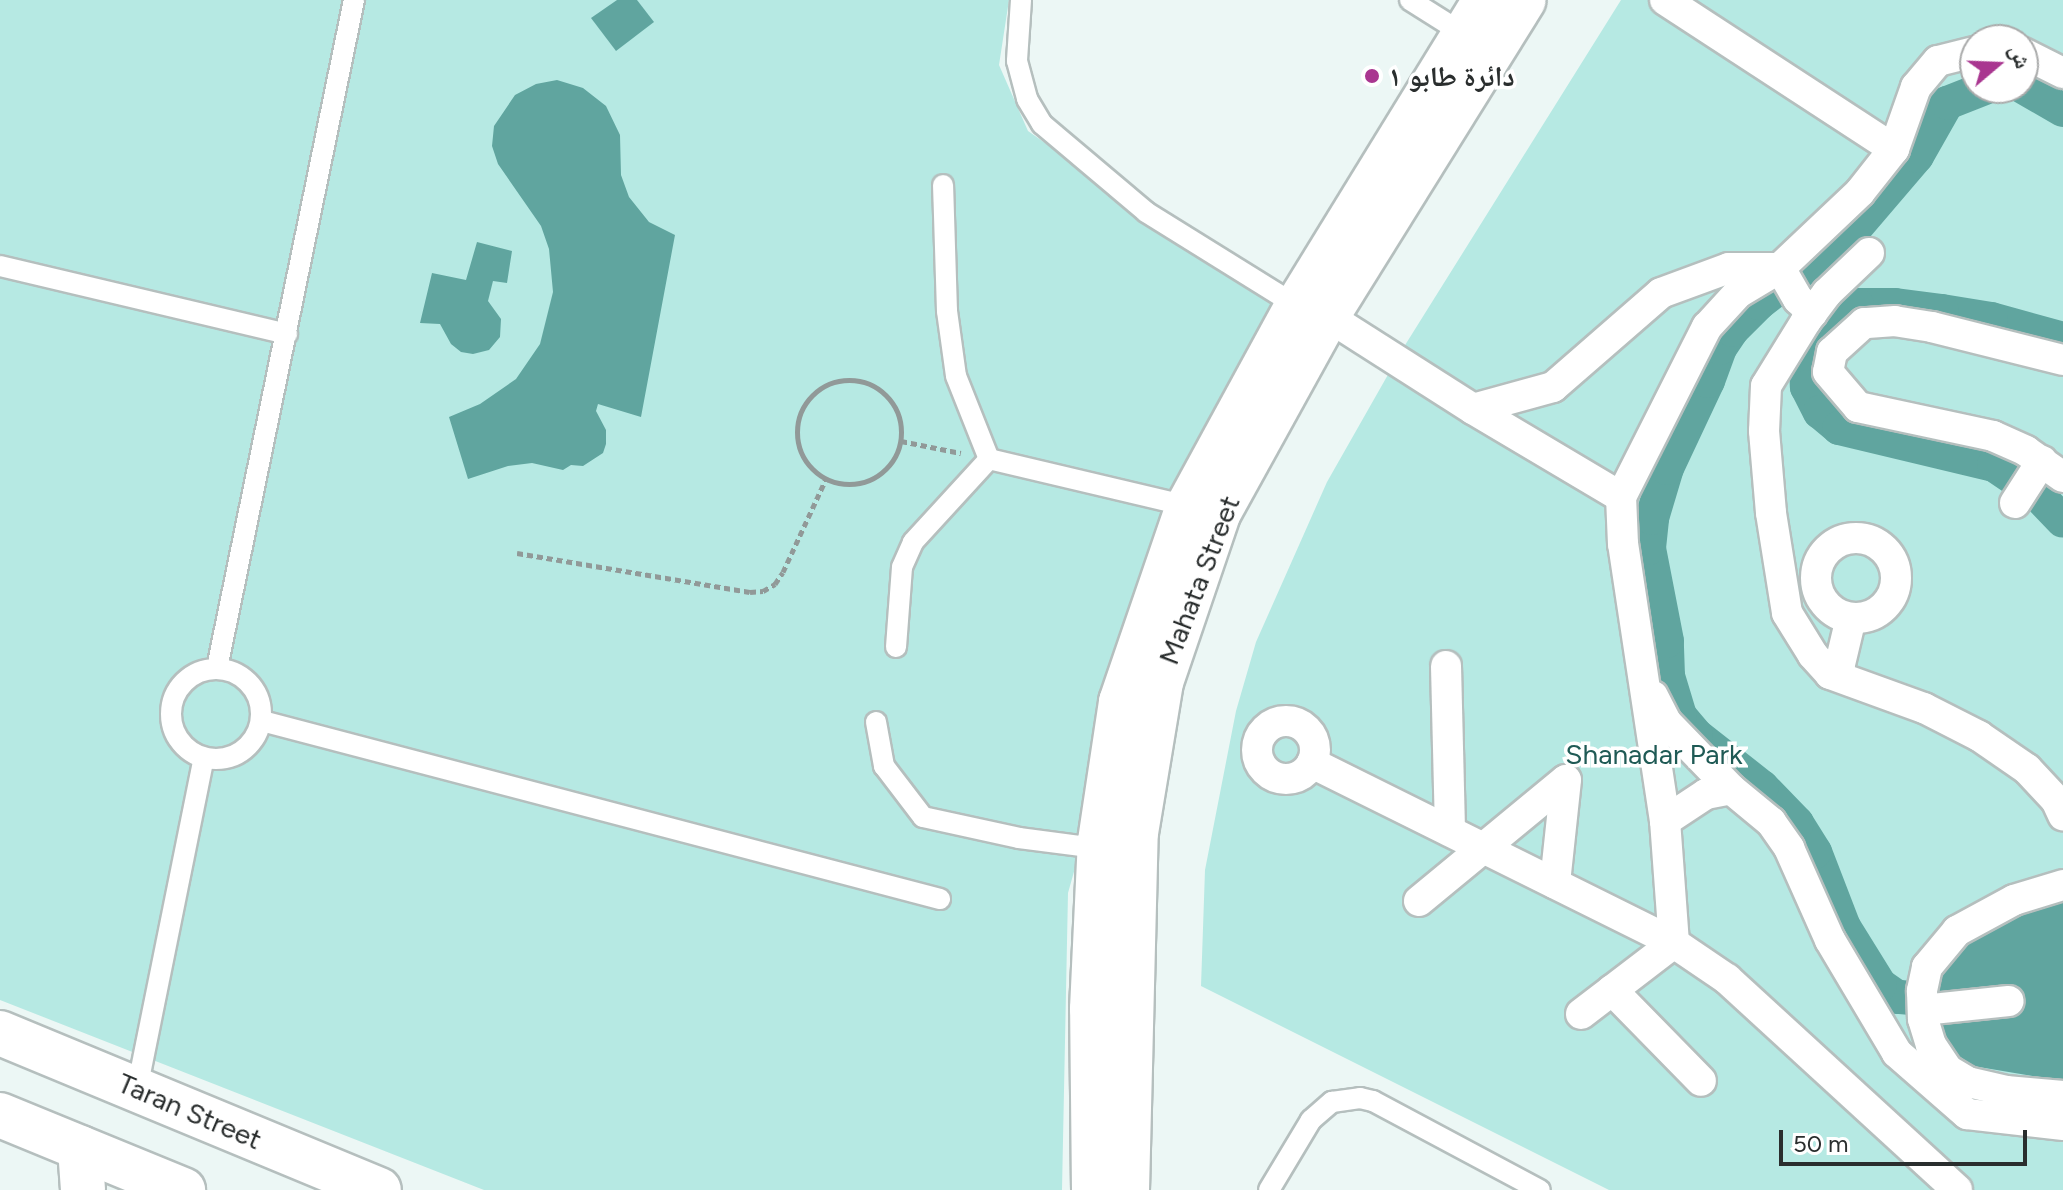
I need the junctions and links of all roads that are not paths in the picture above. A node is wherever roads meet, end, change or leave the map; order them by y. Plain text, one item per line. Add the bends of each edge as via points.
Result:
1 (354, 0) edge
2 (1021, 0) edge
3 (1410, 0) edge
4 (1524, 0) edge
5 (1665, 0) edge
6 (1474, 17) edge
7 (1959, 56) edge
8 (2039, 59) edge
9 (2063, 73) edge
10 (1894, 149) junction
11 (943, 185) dead end
12 (1869, 253) dead end
13 (0, 266) edge
14 (1780, 268) junction
15 (1805, 306) junction
16 (1312, 311) junction
17 (287, 334) junction
18 (2063, 360) edge
19 (1473, 409) junction
20 (989, 459) junction
21 (2052, 469) edge
22 (1621, 497) junction
23 (2015, 503) dead end
24 (1188, 506) junction
25 (1851, 618) dead end
26 (896, 647) dead end
27 (1446, 666) dead end
28 (217, 668) junction
29 (1830, 674) junction
30 (1646, 684) junction
31 (262, 721) junction
32 (876, 722) dead end
33 (204, 758) junction
34 (1312, 763) dead end
35 (1731, 789) junction
36 (2062, 812) edge
37 (1665, 821) junction
38 (1450, 831) junction
39 (1100, 841) junction
40 (1484, 848) junction
41 (1555, 883) junction
42 (2063, 885) edge
43 (940, 899) dead end
44 (1419, 901) dead end
45 (1674, 943) junction
46 (1612, 990) junction
47 (2009, 1001) dead end
48 (1922, 1007) junction
49 (1581, 1014) dead end
50 (0, 1033) edge
51 (1701, 1081) dead end
52 (137, 1089) junction
53 (2063, 1096) edge
54 (0, 1115) edge
55 (2063, 1125) edge
56 (81, 1169) edge
57 (183, 1190) edge
58 (379, 1190) edge
59 (1094, 1190) edge
60 (1127, 1190) edge
61 (1269, 1190) edge
62 (1540, 1190) edge
63 (1957, 1190) edge

1 - 17 lane
2 - 16 lane via 1017,61 1027,99 1042,124 1146,212
3 - 6 lane
4 - 16 main road, Mahata Street
5 - 10 street
6 - 16 main road, Mahata Street
7 - 10 street via 1938,61 1916,87
8 - 9 street
10 - 14 street via 1860,192
11 - 20 lane via 947,311 956,376
12 - 15 street
13 - 17 lane
14 - 15 street
14 - 19 street via 1729,268 1661,293 1553,387
14 - 22 street via 1738,293 1707,327
15 - 29 street via 1766,386 1764,431 1787,613
16 - 19 street
16 - 24 main road, Mahata Street
16 - 60 main road, Mahata Street via 1219,512 1161,682 1136,833
17 - 28 lane
18 - 21 street via 1895,321 1864,323 1832,352 1828,372 1858,407 1993,436
19 - 22 street
20 - 24 lane
20 - 26 lane via 913,542 902,567
21 - 23 street
22 - 30 street via 1623,544
24 - 39 main road, Mahata Street via 1121,702
25 - 29 street via 1840,664
27 - 38 street
28 - 31 lane via 246,679 256,691
28 - 33 lane via 189,676 179,687 170,714 180,742
29 - 36 street via 1924,708 1979,736 2027,769
30 - 35 street via 1666,722
30 - 37 street
31 - 33 lane via 247,748 219,760
31 - 43 lane
32 - 39 lane via 884,766 923,817 1019,838 1081,846
33 - 52 lane
34 - 38 street
35 - 37 street via 1706,794
35 - 55 street via 1771,822 1789,848 1830,940 1897,1053 1967,1114
37 - 45 street
38 - 40 street
39 - 59 main road, Mahata Street via 1092,1009
40 - 41 street
40 - 41 street via 1566,780
40 - 44 street
41 - 45 street
42 - 48 street via 2014,900 1957,931 1927,967
45 - 46 street
45 - 63 street via 1727,979
46 - 49 street
46 - 51 street
47 - 48 street
48 - 53 street via 1931,1045 1948,1070 1968,1082 2006,1091
50 - 52 main road, Taran Street
52 - 58 main road, Taran Street
54 - 56 main road
56 - 57 main road
61 - 62 lane via 1311,1120 1332,1102 1360,1098

